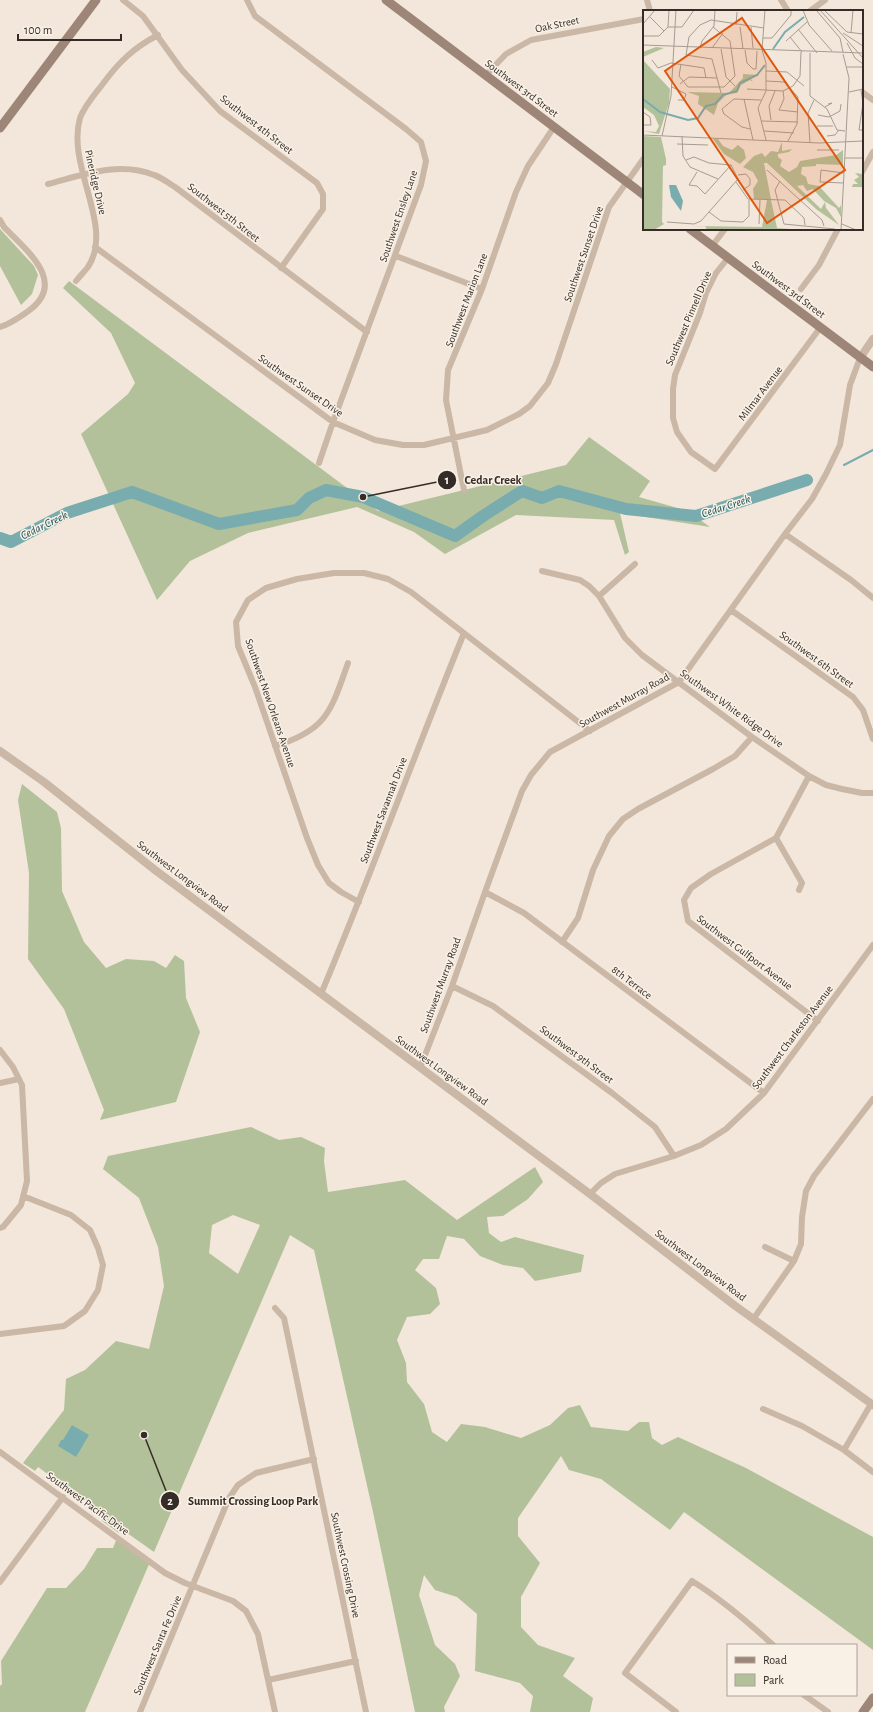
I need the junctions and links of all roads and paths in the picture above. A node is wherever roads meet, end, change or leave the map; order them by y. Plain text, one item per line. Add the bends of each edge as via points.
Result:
1 (96, 0) edge
2 (123, 0) edge
3 (247, 0) edge
4 (386, 0) edge
5 (647, 0) edge
6 (781, 0) edge
7 (825, 0) edge
8 (396, 3) edge
9 (650, 10) edge
10 (787, 10) edge
11 (811, 10) edge
12 (643, 18) edge
13 (158, 35) junction
14 (486, 75) junction
15 (863, 93) edge
16 (873, 100) edge
17 (554, 127) junction
18 (0, 128) edge
19 (873, 152) edge
20 (643, 159) edge
21 (863, 170) edge
22 (82, 175) junction
23 (627, 182) junction
24 (48, 184) dead end
25 (643, 194) edge
26 (0, 220) edge
27 (691, 230) edge
28 (724, 230) edge
29 (837, 230) edge
30 (712, 246) junction
31 (95, 247) junction
32 (396, 256) junction
33 (728, 258) junction
34 (281, 268) junction
35 (76, 281) dead end
36 (482, 289) junction
37 (801, 289) dead end
38 (0, 327) edge
39 (820, 328) junction
40 (367, 332) junction
41 (873, 339) edge
42 (860, 358) junction
43 (873, 368) edge
44 (333, 422) junction
45 (454, 439) junction
46 (319, 464) dead end
47 (715, 469) joint
48 (464, 490) dead end
49 (785, 534) junction
50 (635, 564) dead end
51 (542, 571) dead end
52 (599, 596) junction
53 (873, 598) edge
54 (731, 610) junction
55 (464, 633) junction
56 (348, 663) dead end
57 (680, 682) junction
58 (590, 731) junction
59 (752, 737) junction
60 (873, 739) edge
61 (275, 746) junction
62 (0, 751) edge
63 (808, 776) junction
64 (873, 793) edge
65 (776, 838) junction
66 (799, 890) dead end
67 (485, 892) junction
68 (359, 902) junction
69 (562, 942) junction
70 (873, 945) edge
71 (452, 986) junction
72 (321, 994) junction
73 (818, 1021) junction
74 (0, 1050) edge
75 (420, 1068) junction
76 (19, 1079) junction
77 (0, 1083) edge
78 (764, 1093) junction
79 (873, 1099) edge
80 (674, 1156) junction
81 (590, 1194) junction
82 (23, 1196) junction
83 (0, 1228) edge
84 (765, 1247) dead end
85 (794, 1261) junction
86 (275, 1308) dead end
87 (754, 1318) junction
88 (0, 1334) edge
89 (872, 1404) edge
90 (763, 1409) dead end
91 (844, 1450) junction
92 (0, 1452) edge
93 (314, 1459) junction
94 (873, 1472) edge
95 (63, 1497) junction
96 (163, 1571) joint
97 (0, 1582) edge
98 (193, 1586) junction
99 (772, 1644) edge
100 (356, 1661) junction
101 (268, 1680) junction
102 (805, 1696) edge
103 (873, 1698) edge
104 (140, 1712) edge
105 (274, 1712) edge
106 (366, 1712) edge
107 (676, 1712) edge
108 (828, 1712) edge
109 (863, 1712) edge

1 - 18 main road
2 - 13 street, Southwest 4th Street via 143,16
3 - 32 street, Southwest Ensley Lane via 255,16 421,142 426,161 422,185
4 - 8 main road, Southwest 3rd Street
5 - 9 street
6 - 10 street
7 - 11 street
8 - 14 main road, Southwest 3rd Street
12 - 14 street, Oak Street via 531,40 506,54
13 - 22 street, Pineridge Drive via 125,57 93,97 80,118 77,142
13 - 34 street, Southwest 4th Street via 182,70 220,111 306,174 317,183 323,194 323,209
14 - 17 main road, Southwest 3rd Street
15 - 16 street
17 - 23 main road, Southwest 3rd Street
17 - 36 street, Southwest Marion Lane via 528,166 516,192
19 - 21 street
20 - 23 street, Southwest Sunset Drive
22 - 24 street, Southwest 5th Street
22 - 31 street, Pineridge Drive via 96,225
22 - 34 street, Southwest 5th Street via 107,169 133,168 155,175
23 - 25 main road, Southwest 3rd Street
23 - 45 street, Southwest Sunset Drive via 609,207 548,383 530,406 519,414 487,430
26 - 38 street via 41,267 46,283 43,295 36,306 11,323
27 - 30 main road, Southwest 3rd Street
28 - 30 street
29 - 37 street
30 - 33 main road, Southwest 3rd Street
31 - 35 street via 88,266
31 - 44 street, Southwest Sunset Drive
32 - 36 street
32 - 40 street, Southwest Ensley Lane
33 - 39 main road, Southwest 3rd Street
33 - 47 street, Southwest Pinnell Drive via 716,273 706,293 675,375 673,389 673,418 677,432 691,452
34 - 40 street, Southwest 5th Street
36 - 45 street, Southwest Marion Lane via 448,370 446,400
39 - 42 main road, Southwest 3rd Street
39 - 47 street, Milmar Avenue
40 - 44 street, Southwest Ensley Lane
41 - 42 street, Southwest Murray Road
42 - 43 main road, Southwest 3rd Street
42 - 49 street, Southwest Murray Road via 850,385 840,445 812,499
44 - 45 street, Southwest Sunset Drive via 376,440 402,445 424,445
44 - 46 street, Southwest Ensley Lane
45 - 48 street, Southwest Marion Lane
49 - 53 street
49 - 54 street, Southwest Murray Road
50 - 52 street
51 - 52 street, Southwest White Ridge Drive via 580,580
52 - 57 street, Southwest White Ridge Drive via 625,638 642,655
54 - 57 street, Southwest Murray Road
54 - 60 street, Southwest 6th Street via 853,697 863,710
55 - 58 street, Southwest New Orleans Avenue
55 - 61 street, Southwest New Orleans Avenue via 411,592 388,579 364,573 334,573 297,579 266,588 248,600 236,622 238,646
55 - 68 street, Southwest Savannah Drive
56 - 61 street via 334,702 314,728 297,739
57 - 58 street, Southwest Murray Road
57 - 59 street, Southwest White Ridge Drive
58 - 67 street, Southwest Murray Road via 550,752 531,775 522,792
59 - 63 street, Southwest White Ridge Drive
59 - 69 street via 735,756 623,819 606,843 593,870 578,918
61 - 68 street, Southwest New Orleans Avenue via 318,865 329,882
62 - 72 street, Southwest Longview Road
63 - 64 street, Southwest White Ridge Drive via 826,785
63 - 65 street
65 - 66 street via 802,882
65 - 73 street, Southwest Gulfport Avenue via 691,888 684,900 688,922
67 - 69 street, 8th Terrace via 524,913
67 - 71 street, Southwest Murray Road
68 - 72 street, Southwest Savannah Drive
69 - 78 street, 8th Terrace
70 - 73 street, Southwest Charleston Avenue
71 - 75 street, Southwest Murray Road
71 - 80 street, Southwest 9th Street via 493,1006 612,1093 655,1127
72 - 75 street, Southwest Longview Road
73 - 78 street, Southwest Charleston Avenue
74 - 76 street
75 - 81 street, Southwest Longview Road
76 - 77 street
76 - 82 street via 22,1085 27,1181
78 - 80 street, Southwest Charleston Avenue via 726,1128 701,1145
79 - 85 street via 814,1176 806,1191 801,1244
80 - 81 street, Southwest Charleston Avenue via 615,1174
81 - 87 street, Southwest Longview Road
82 - 83 street via 21,1205 3,1228
82 - 88 street via 71,1215 90,1230 103,1265 98,1290 85,1310 64,1326
84 - 85 street
85 - 87 street
86 - 93 street, Southwest Crossing Drive via 284,1318
87 - 89 street, Southwest Longview Road
89 - 91 street
90 - 91 street via 802,1426
91 - 94 street
92 - 95 street, Southwest Pacific Drive
93 - 98 street, Southwest Santa Fe Drive via 256,1472 238,1485 229,1498
93 - 100 street, Southwest Crossing Drive
95 - 96 street, Southwest Pacific Drive
95 - 97 street
96 - 98 street, Southwest Santa Fe Drive
98 - 101 street via 233,1601 246,1611 258,1634
98 - 104 street, Southwest Santa Fe Drive
99 - 107 street via 755,1628 692,1581 625,1673
100 - 101 street
100 - 106 street, Southwest Crossing Drive
101 - 105 street
102 - 108 street
103 - 109 main road

